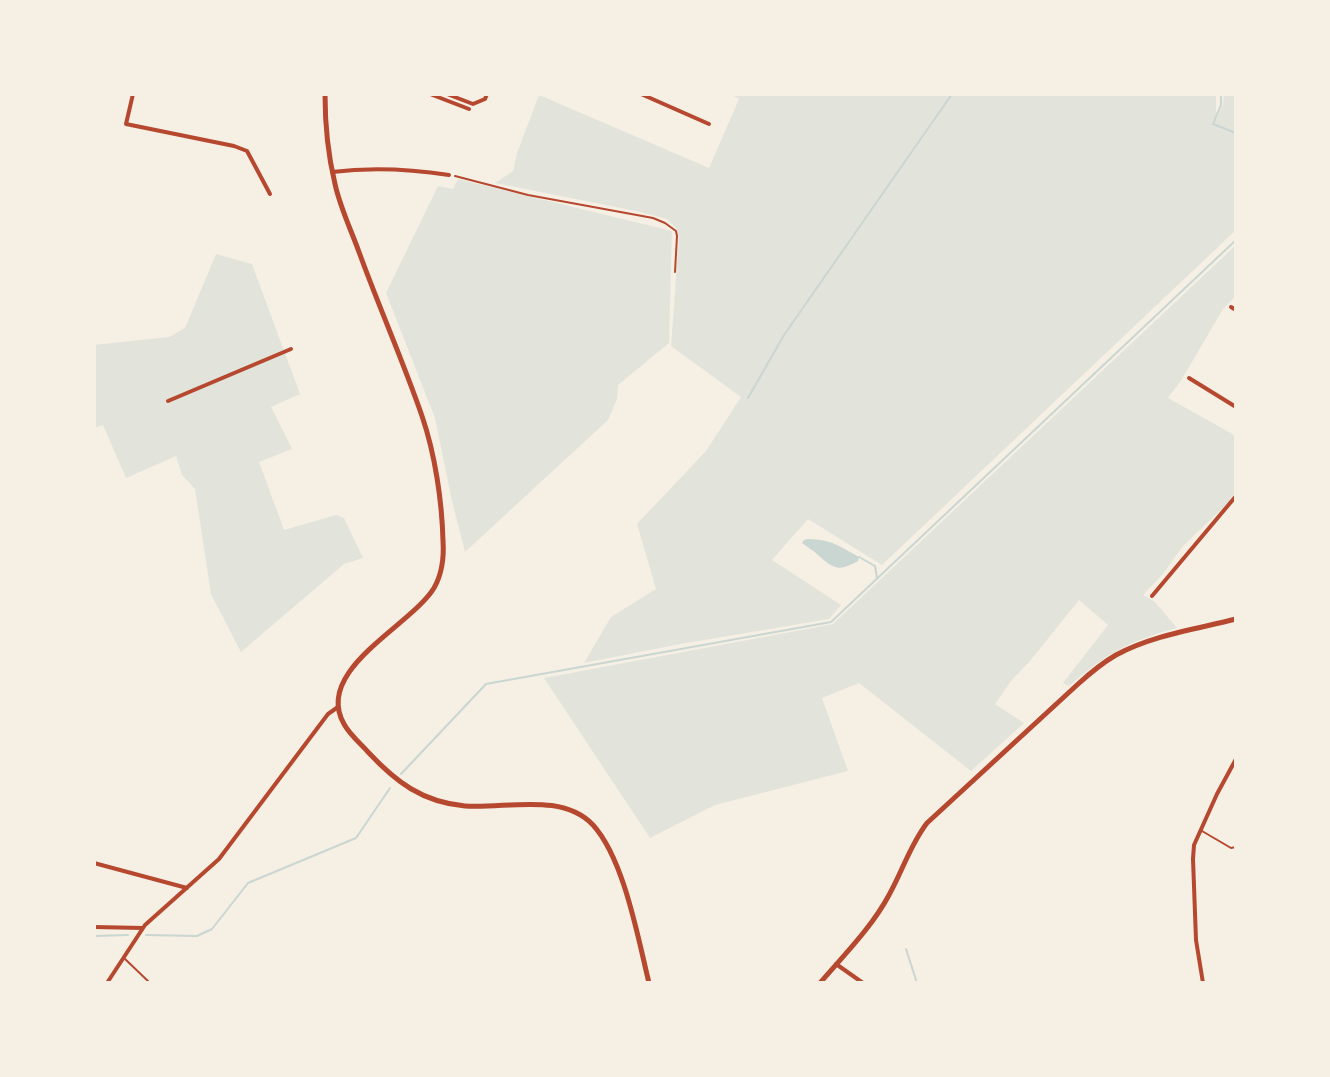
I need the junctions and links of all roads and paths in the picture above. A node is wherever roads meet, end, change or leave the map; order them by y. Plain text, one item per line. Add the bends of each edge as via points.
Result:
1 (133, 94) edge
2 (325, 94) edge
3 (430, 94) edge
4 (447, 94) edge
5 (487, 94) edge
6 (641, 94) edge
7 (652, 96) edge
8 (469, 109) dead end
9 (709, 124) dead end
10 (332, 172) junction
11 (449, 175) joint
12 (270, 194) dead end
13 (675, 272) dead end
14 (291, 349) dead end
15 (1189, 378) dead end
16 (168, 401) dead end
17 (1236, 407) edge
18 (1236, 496) edge
19 (1152, 596) dead end
20 (1236, 619) edge
21 (338, 707) junction
22 (1236, 759) edge
23 (1200, 830) junction
24 (1236, 847) edge
25 (94, 863) edge
26 (187, 888) junction
27 (94, 927) edge
28 (143, 928) junction
29 (123, 957) junction
30 (836, 964) junction
31 (107, 983) edge
32 (150, 983) edge
33 (649, 983) edge
34 (820, 983) edge
35 (863, 983) edge
36 (1203, 983) edge

1 - 12 street via 126,124 247,151
2 - 10 street
3 - 8 street
4 - 5 street via 473,104
6 - 7 street
7 - 9 street
10 - 11 street via 374,168
10 - 21 street via 422,417 443,541 432,591 346,677
11 - 13 path via 665,223 676,231
14 - 16 street
15 - 17 street
18 - 19 street
20 - 30 street via 1134,647 1077,685 927,823 876,916
21 - 26 street via 219,859
21 - 33 street via 352,734 412,791 465,806 559,806 581,815 601,835 620,876
22 - 23 street
23 - 24 lane
23 - 36 street via 1193,859
25 - 26 street
26 - 28 street
27 - 28 street
28 - 29 street
29 - 31 street
29 - 32 lane
30 - 34 street
30 - 35 street

